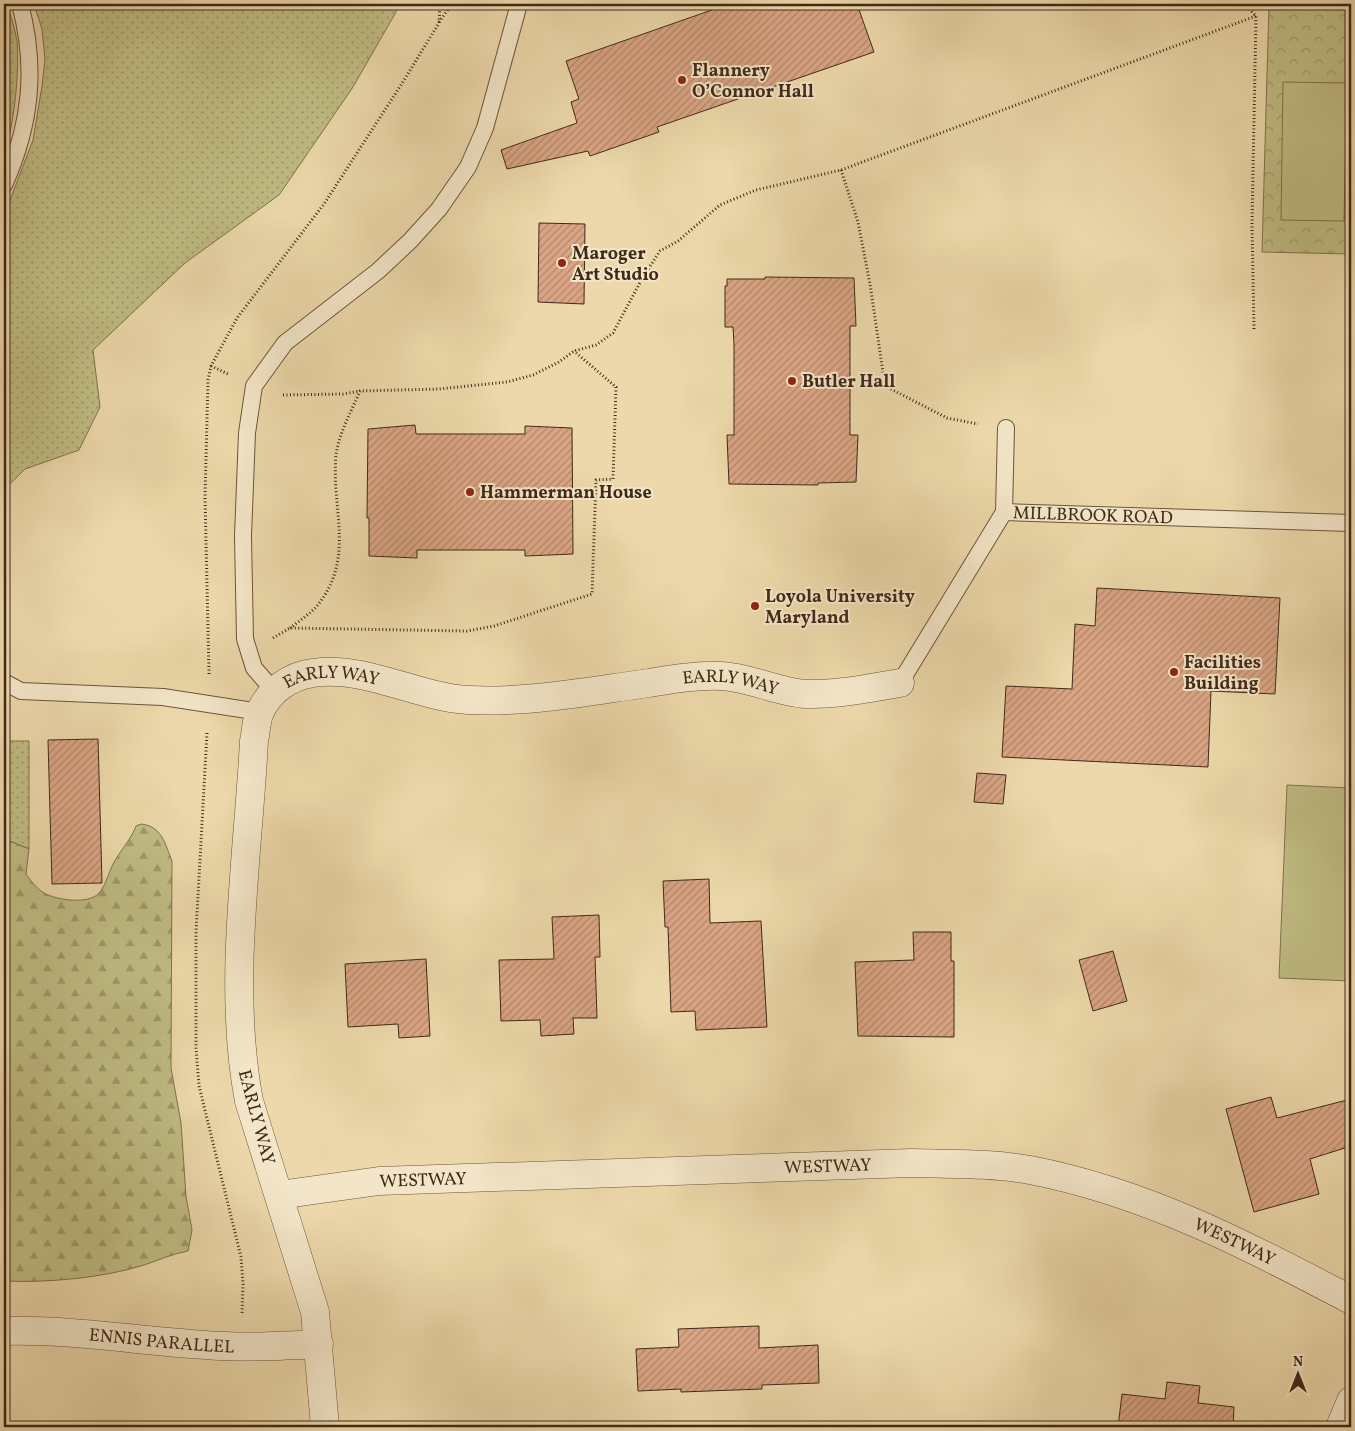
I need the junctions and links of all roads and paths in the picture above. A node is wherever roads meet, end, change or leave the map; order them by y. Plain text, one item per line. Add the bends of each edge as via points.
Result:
1 (20, 4) edge
2 (452, 4) edge
3 (519, 4) edge
4 (1244, 4) edge
5 (1256, 16) junction
6 (438, 23) dead end
7 (841, 170) junction
8 (4, 185) edge
9 (1254, 329) dead end
10 (574, 351) junction
11 (210, 366) dead end
12 (226, 373) dead end
13 (360, 391) junction
14 (275, 393) dead end
15 (1006, 428) joint
16 (1004, 512) junction
17 (1351, 523) edge
18 (290, 628) dead end
19 (323, 630) dead end
20 (4, 682) edge
21 (900, 683) joint
22 (267, 701) junction
23 (279, 1195) junction
24 (1351, 1300) edge
25 (4, 1331) edge
26 (319, 1344) junction
27 (1351, 1400) edge
28 (325, 1427) edge
29 (1340, 1427) edge

1 - 8 lane via 28,35 28,108 22,138
2 - 6 path
3 - 22 lane via 485,128 468,167 439,209 378,271 285,343 254,386 248,433 243,536 246,638
4 - 5 path
5 - 7 path
5 - 9 path via 1252,225
7 - 10 path via 756,190 720,206 678,241 660,251 613,333 596,345
7 - 15 path via 858,222 884,386 947,418
10 - 13 path via 533,375 507,382 438,389
10 - 19 path via 616,387 613,479 596,480 592,594 467,632
11 - 12 path
13 - 14 path via 310,396
13 - 18 path via 336,456 340,556 331,582 316,606
15 - 16 lane
16 - 17 lane, MILLBROOK ROAD
16 - 21 lane, MILLBROOK ROAD
20 - 22 lane via 21,691
21 - 22 street, EARLY WAY via 853,691 805,694 722,676 681,678 512,701 433,695 381,680 335,672 312,673 291,679
22 - 23 street, EARLY WAY via 254,741 239,1025 242,1066 250,1101
23 - 24 street, WESTWAY via 379,1181 912,1163 988,1166 1028,1170 1083,1182 1142,1201 1222,1235
23 - 26 street via 308,1282
25 - 26 street, ENNIS PARALLEL via 92,1333 242,1347
26 - 28 street
27 - 29 street

